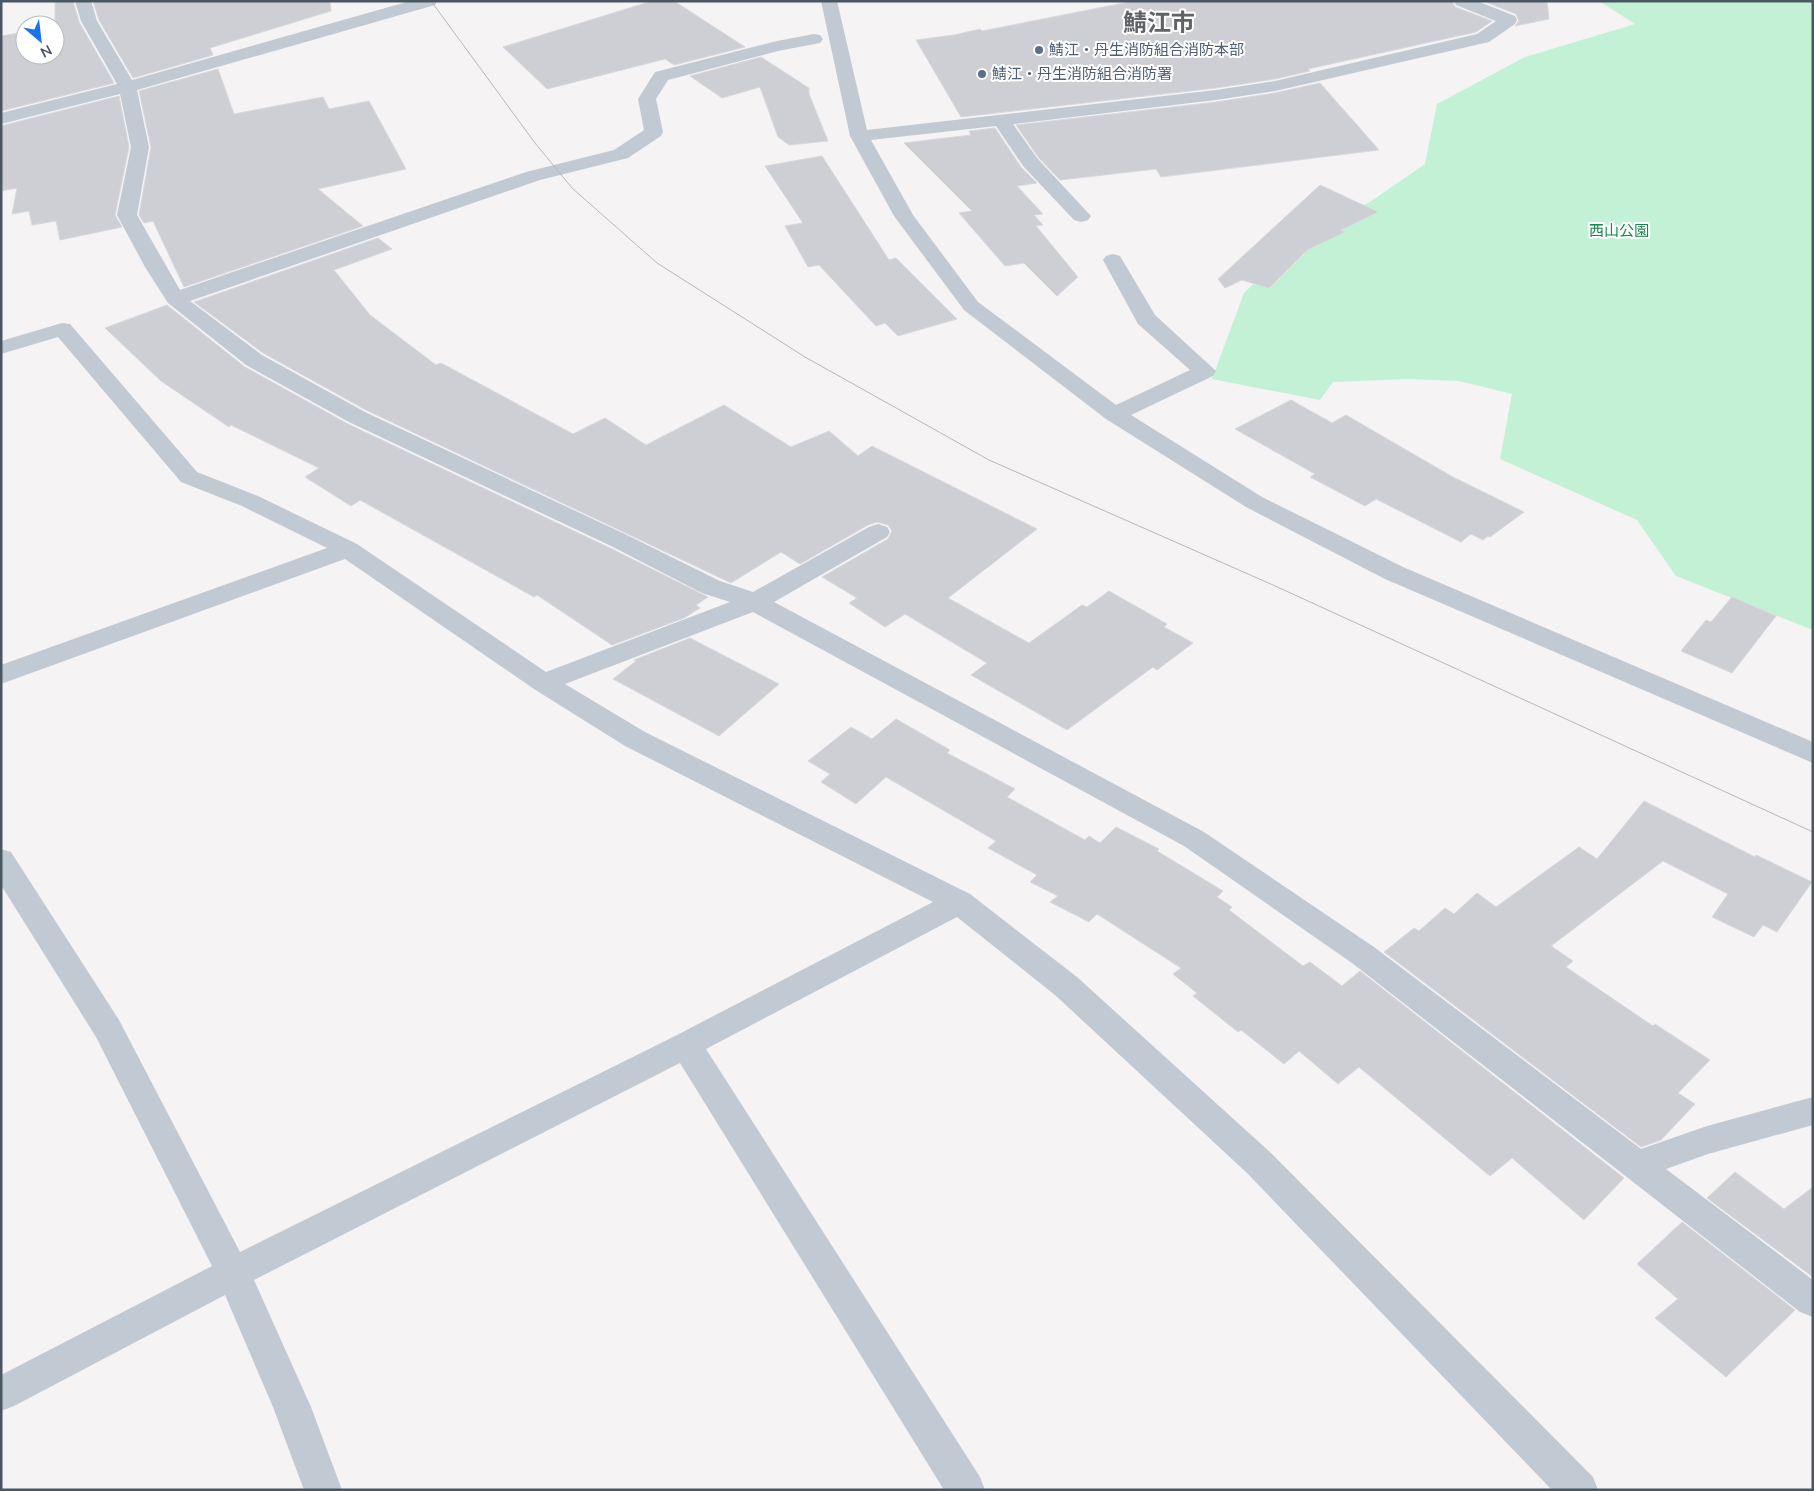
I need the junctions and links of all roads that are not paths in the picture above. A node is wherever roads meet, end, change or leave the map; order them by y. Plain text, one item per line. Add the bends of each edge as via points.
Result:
1 (83, 1) edge
2 (429, 1) edge
3 (829, 1) edge
4 (1462, 1) edge
5 (814, 39) dead end
6 (127, 87) junction
7 (1, 119) edge
8 (1002, 120) junction
9 (859, 136) junction
10 (1081, 216) dead end
11 (1113, 260) dead end
12 (175, 299) junction
13 (1, 348) edge
14 (1114, 414) junction
15 (878, 532) dead end
16 (348, 549) junction
17 (755, 602) junction
18 (1, 674) edge
19 (543, 683) junction
20 (1813, 753) edge
21 (1, 860) edge
22 (959, 902) junction
23 (686, 1045) junction
24 (1813, 1111) edge
25 (1636, 1165) junction
26 (233, 1273) junction
27 (1813, 1301) edge
28 (1, 1394) edge
29 (323, 1490) edge
30 (966, 1490) edge
31 (1579, 1490) edge

1 - 6 street via 89,21
2 - 6 street
3 - 9 street
4 - 8 street via 1509,20 1483,38 1275,86
5 - 12 street via 661,76 647,99 654,132 621,154 533,176
6 - 7 street
6 - 12 street via 140,148 127,215
8 - 9 street
8 - 10 street via 1030,162
9 - 14 street via 904,216 971,306
11 - 14 street via 1146,319 1205,371
12 - 17 street via 254,360 357,417 711,587
13 - 16 street via 62,329 189,477 250,501
14 - 20 street via 1254,502 1394,573
15 - 17 street
16 - 18 street
16 - 19 street
17 - 19 street
17 - 25 street via 1194,839 1363,955
19 - 22 street via 635,739
21 - 26 street via 108,1029
22 - 23 street
22 - 31 street via 1066,986 1259,1163
23 - 26 street
23 - 30 street
24 - 25 street via 1707,1140
25 - 27 street
26 - 28 street
26 - 29 street via 292,1407

